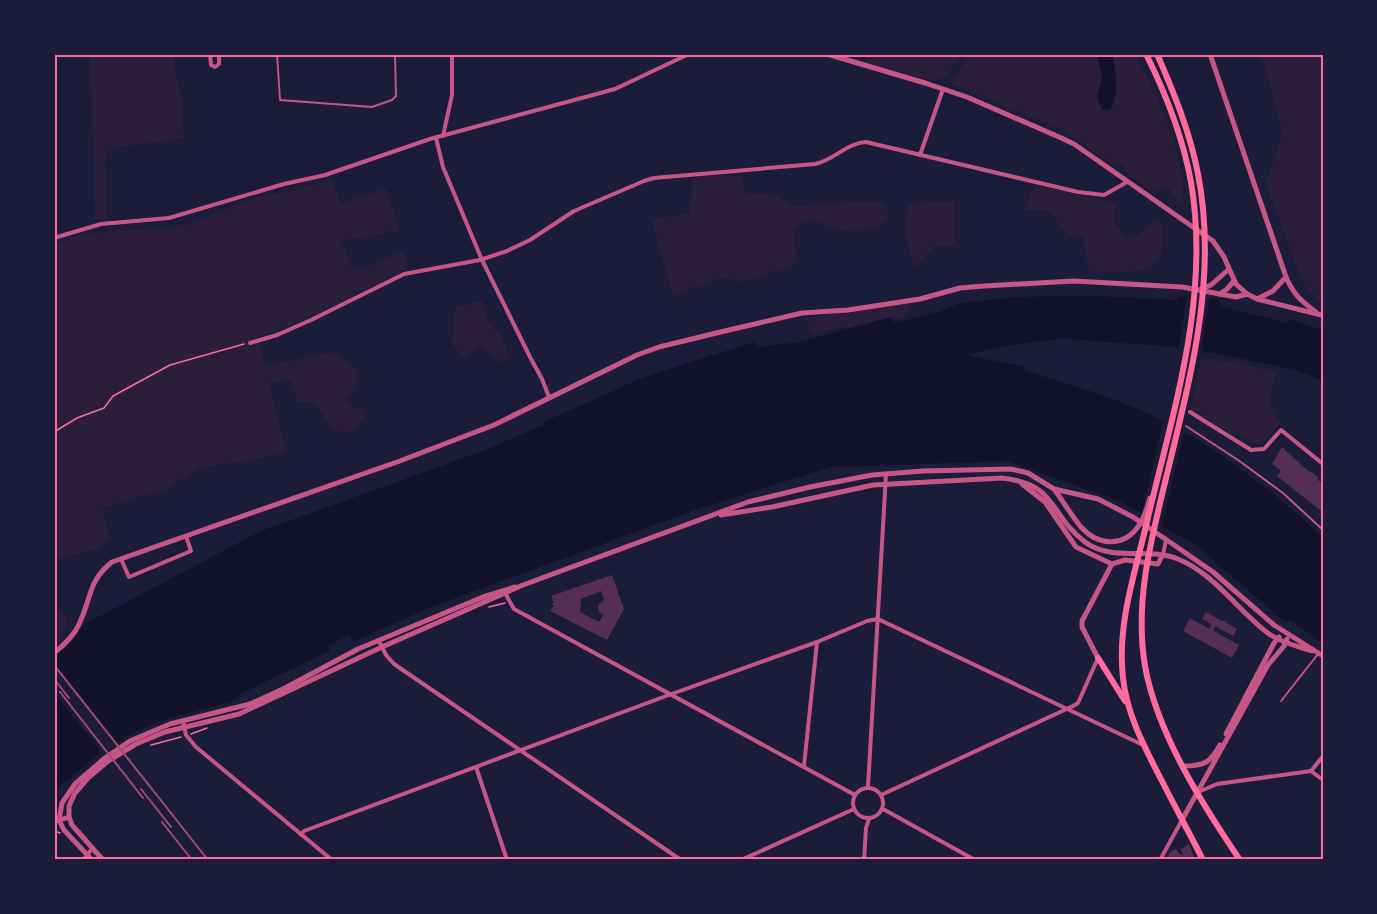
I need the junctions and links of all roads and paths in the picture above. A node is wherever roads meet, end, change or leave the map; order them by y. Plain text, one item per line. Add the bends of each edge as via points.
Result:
1 (210, 54) edge
2 (219, 54) edge
3 (277, 54) edge
4 (395, 54) edge
5 (452, 54) edge
6 (689, 54) edge
7 (827, 54) edge
8 (1146, 54) edge
9 (1156, 54) edge
10 (1210, 54) edge
11 (943, 89) junction
12 (443, 136) junction
13 (436, 138) junction
14 (920, 155) junction
15 (1127, 182) junction
16 (54, 238) edge
17 (482, 260) junction
18 (1228, 270) junction
19 (1286, 278) junction
20 (1234, 280) junction
21 (1200, 289) junction
22 (1220, 294) junction
23 (1247, 294) junction
24 (1257, 299) junction
25 (1322, 316) edge
26 (251, 343) joint
27 (549, 397) junction
28 (1190, 412) dead end
29 (1186, 426) dead end
30 (54, 432) edge
31 (1323, 464) edge
32 (886, 474) junction
33 (1016, 479) junction
34 (886, 484) junction
35 (1155, 485) junction
36 (1054, 489) junction
37 (711, 517) junction
38 (1323, 530) edge
39 (186, 536) junction
40 (1167, 540) junction
41 (1162, 556) junction
42 (121, 558) junction
43 (1112, 564) junction
44 (505, 592) junction
45 (878, 619) junction
46 (1286, 634) junction
47 (1278, 639) junction
48 (817, 642) junction
49 (1286, 642) junction
50 (380, 644) junction
51 (54, 653) edge
52 (1321, 655) edge
53 (1098, 658) junction
54 (672, 694) junction
55 (1281, 701) dead end
56 (1128, 707) junction
57 (1067, 709) junction
58 (183, 721) junction
59 (184, 728) junction
60 (186, 735) junction
61 (1143, 745) junction
62 (146, 746) dead end
63 (521, 751) junction
64 (1323, 756) edge
65 (804, 766) junction
66 (1184, 766) junction
67 (476, 767) junction
68 (1311, 771) junction
69 (1323, 780) edge
70 (868, 788) junction
71 (1197, 793) junction
72 (855, 795) junction
73 (881, 795) junction
74 (854, 809) junction
75 (883, 809) junction
76 (69, 817) junction
77 (868, 819) junction
78 (1182, 820) junction
79 (56, 821) edge
80 (54, 831) edge
81 (59, 834) dead end
82 (301, 835) junction
83 (92, 849) junction
84 (84, 857) edge
85 (92, 860) edge
86 (103, 860) edge
87 (332, 860) edge
88 (507, 860) edge
89 (681, 860) edge
90 (741, 860) edge
91 (864, 860) edge
92 (975, 860) edge
93 (1160, 860) edge
94 (1203, 860) edge
95 (1240, 860) edge

1 - 2 street via 214,67 219,64
3 - 4 lane via 280,100 372,107 396,96
5 - 12 street via 452,95
6 - 12 street via 615,89
7 - 11 street
8 - 35 main road via 1184,153 1197,249 1193,315
9 - 66 main road via 1192,147 1203,206 1205,266 1200,321 1145,571 1142,632 1147,676 1159,718
10 - 19 street
11 - 14 street
11 - 15 street via 1074,144
12 - 13 street
13 - 16 street via 182,214 101,224
13 - 17 street via 443,167
14 - 15 street via 1099,195
14 - 17 street via 858,142 826,162 815,164 654,177 574,211 530,240
15 - 18 street via 1213,242
17 - 26 street via 404,274 311,320
17 - 27 street
18 - 20 street
18 - 21 street
19 - 24 street via 1274,291
19 - 25 street via 1301,302
20 - 22 street
20 - 23 street
21 - 22 street
21 - 27 street via 1074,281 995,285 802,314 658,347
22 - 23 street
23 - 24 street
24 - 25 street
26 - 30 path via 170,365 113,396 104,408
27 - 39 street via 456,440
28 - 31 street via 1251,450 1264,449 1281,430
29 - 38 lane via 1283,493
32 - 34 street
32 - 36 street via 1011,469 1028,473
32 - 37 street via 771,496
33 - 34 street
33 - 41 street via 1043,493 1073,531 1097,549
33 - 43 street via 1046,502 1076,547
34 - 37 street
34 - 45 street
35 - 36 street via 1142,521 1120,542 1105,542 1091,536
35 - 56 main road via 1121,646
36 - 40 street via 1115,507
37 - 44 street
39 - 42 street
39 - 42 street via 191,551 129,577
40 - 41 street
40 - 46 street via 1213,572
41 - 43 street via 1158,564 1125,560
41 - 47 street via 1179,560 1205,576
42 - 51 street via 96,578 73,635
43 - 53 street via 1082,621
44 - 50 street
44 - 54 street via 514,609
45 - 48 street
45 - 57 street
45 - 70 street
46 - 47 street
46 - 49 street
46 - 52 street
47 - 49 street
47 - 66 street via 1217,750 1205,764
48 - 54 street
48 - 65 street
49 - 52 street
49 - 71 street via 1268,665
50 - 58 street via 358,649 250,704
50 - 59 street via 239,714
50 - 63 street via 394,664
52 - 55 lane
53 - 56 main road
53 - 57 street via 1078,703
54 - 63 street
54 - 65 street
56 - 61 main road
57 - 61 street
57 - 73 street
58 - 59 street
58 - 79 street via 142,735 96,765 67,795
59 - 60 street
59 - 76 street via 136,744 108,761 75,793
60 - 62 path
60 - 82 street
61 - 78 main road
63 - 67 street
63 - 89 street
64 - 68 street
65 - 72 street
66 - 71 main road
67 - 82 street
67 - 88 street
68 - 69 street
68 - 71 street via 1217,784
70 - 72 street
70 - 73 street
71 - 78 street
71 - 95 main road
72 - 74 street
73 - 75 street
74 - 77 street
74 - 90 street
75 - 77 street
75 - 92 street
76 - 79 street
76 - 83 street
77 - 91 street
78 - 93 street
78 - 94 main road
79 - 84 street
80 - 81 path
82 - 87 street
83 - 84 street
83 - 86 street
84 - 85 street

